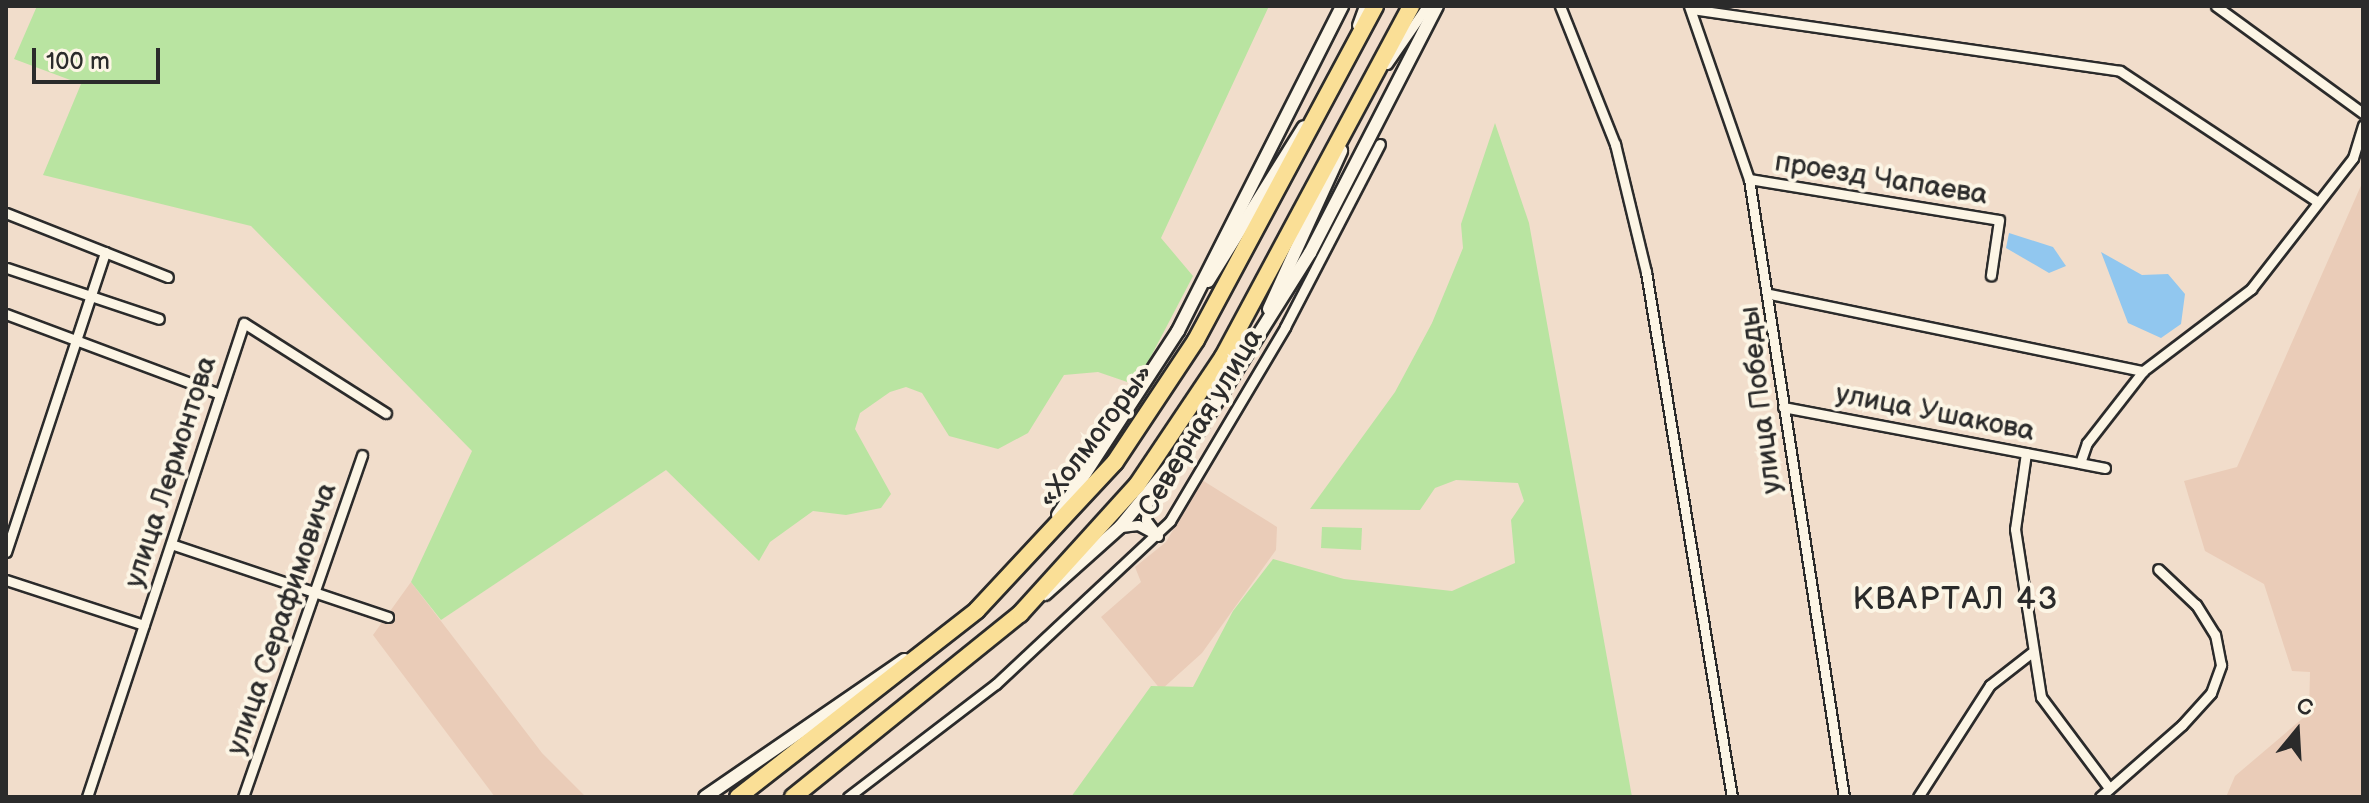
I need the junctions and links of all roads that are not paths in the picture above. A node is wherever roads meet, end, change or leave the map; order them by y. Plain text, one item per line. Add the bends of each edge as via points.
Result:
1 (1342, 6) edge
2 (1364, 6) edge
3 (1375, 6) edge
4 (1411, 6) edge
5 (1427, 6) edge
6 (1437, 6) edge
7 (1560, 6) edge
8 (2216, 6) edge
9 (1690, 7) edge
10 (1337, 77) junction
11 (1327, 95) junction
12 (1364, 96) junction
13 (1356, 112) junction
14 (2363, 113) edge
15 (2363, 125) edge
16 (1380, 144) dead end
17 (1749, 179) junction
18 (2318, 202) junction
19 (6, 213) edge
20 (105, 252) junction
21 (7, 268) edge
22 (1991, 275) dead end
23 (168, 277) dead end
24 (1770, 294) junction
25 (91, 296) junction
26 (6, 314) edge
27 (159, 319) dead end
28 (1178, 331) junction
29 (76, 341) junction
30 (1244, 358) junction
31 (2143, 371) junction
32 (220, 394) junction
33 (1783, 407) junction
34 (386, 413) dead end
35 (2026, 453) junction
36 (362, 455) dead end
37 (2080, 463) junction
38 (2105, 468) dead end
39 (1148, 496) junction
40 (1120, 527) junction
41 (1158, 536) junction
42 (171, 544) junction
43 (6, 552) edge
44 (2158, 569) dead end
45 (1020, 570) junction
46 (6, 580) edge
47 (314, 594) junction
48 (1020, 614) junction
49 (388, 617) dead end
50 (144, 625) junction
51 (948, 635) junction
52 (2031, 653) junction
53 (2109, 788) junction
54 (850, 796) edge
55 (87, 797) edge
56 (243, 797) edge
57 (705, 797) edge
58 (738, 797) edge
59 (793, 797) edge
60 (1732, 797) edge
61 (1844, 797) edge
62 (1918, 797) edge
63 (2100, 797) edge

1 - 28 main road
2 - 10 street
3 - 10 highway, «Холмогоры»
4 - 12 highway, «Холмогоры»
5 - 12 street
6 - 30 main road via 1294,281
7 - 60 street via 1615,144 1646,272
8 - 14 street
9 - 17 street, улица Победы
9 - 18 street via 2120,71
10 - 11 highway, «Холмогоры»
11 - 28 main road
11 - 45 highway, «Холмогоры» via 1166,391
12 - 13 highway, «Холмогоры»
13 - 30 main road via 1306,235
13 - 48 highway, «Холмогоры» via 1188,413 1097,535
15 - 18 street via 2353,158
16 - 41 street, Северная улица via 1258,376
17 - 22 street, проезд Чапаева via 1999,220
17 - 24 street, улица Победы
18 - 31 street via 2251,289
19 - 20 street
20 - 23 street
20 - 25 street
21 - 25 street
24 - 31 street
24 - 33 street, улица Победы
25 - 27 street
25 - 29 street
26 - 29 street
28 - 45 main road
29 - 32 street
29 - 43 street
30 - 39 main road
31 - 37 street
32 - 34 street, улица Лермонтова via 248,322
32 - 42 street, улица Лермонтова
33 - 35 street, улица Ушакова
33 - 61 street, улица Победы
35 - 37 street, улица Ушакова
35 - 52 street via 2015,529
36 - 47 street, улица Серафимовича
37 - 38 street, улица Ушакова
39 - 40 main road
39 - 41 street via 1146,520
40 - 41 street via 1138,525
40 - 48 main road
41 - 54 street, Северная улица via 996,684
42 - 47 street
42 - 50 street, улица Лермонтова
44 - 53 street via 2196,605 2215,635 2221,665 2201,703
45 - 51 highway, «Холмогоры»
46 - 50 street
47 - 49 street
47 - 56 street, улица Серафимовича
48 - 59 highway, «Холмогоры»
50 - 55 street, улица Лермонтова
51 - 57 main road via 830,707
51 - 58 highway, «Холмогоры»
52 - 53 street via 2041,697
52 - 62 street via 1990,685
53 - 63 street

